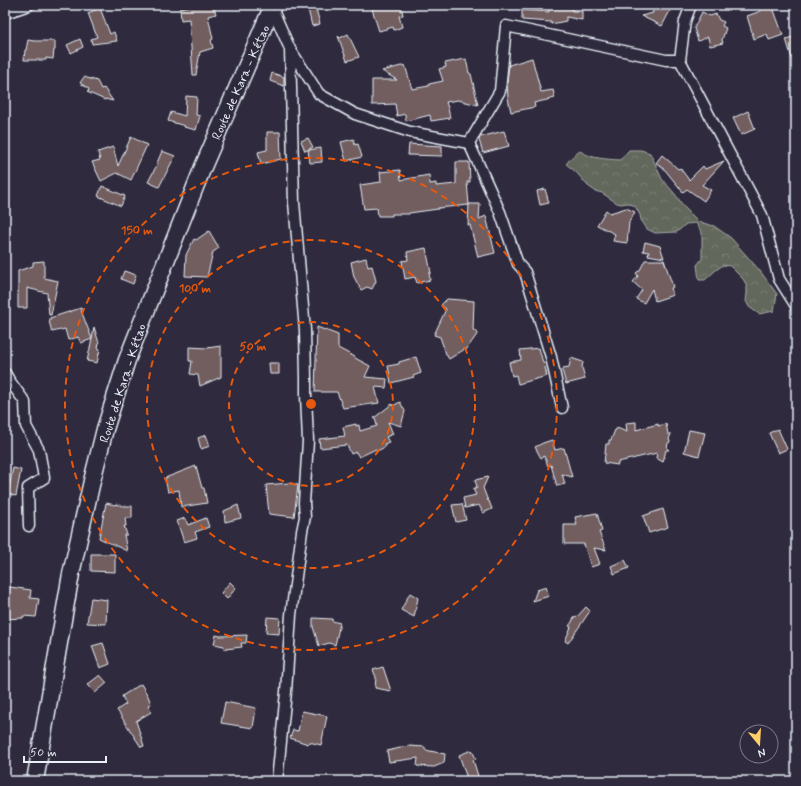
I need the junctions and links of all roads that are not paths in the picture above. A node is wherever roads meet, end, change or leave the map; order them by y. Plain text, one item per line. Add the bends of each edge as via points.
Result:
1 (28, 5) edge
2 (691, 5) edge
3 (273, 6) edge
4 (5, 13) edge
5 (290, 49) junction
6 (680, 60) junction
7 (469, 142) junction
8 (796, 306) edge
9 (5, 373) edge
10 (562, 408) dead end
11 (29, 526) dead end
12 (35, 781) edge
13 (277, 781) edge

1 - 4 street
2 - 6 street via 685,21
3 - 5 street
3 - 12 main road, Route de Kara - Kétao via 203,167 126,360 92,481 71,574
5 - 7 street via 319,94 355,114 410,132
5 - 13 street via 294,202 305,330 308,441 305,517 291,615
6 - 7 street via 666,60 506,26 500,91
6 - 8 street via 762,215 779,280
7 - 10 street via 500,212 518,264 525,272 551,357
9 - 11 street via 25,402 26,426 39,450 43,471 44,478 28,488

